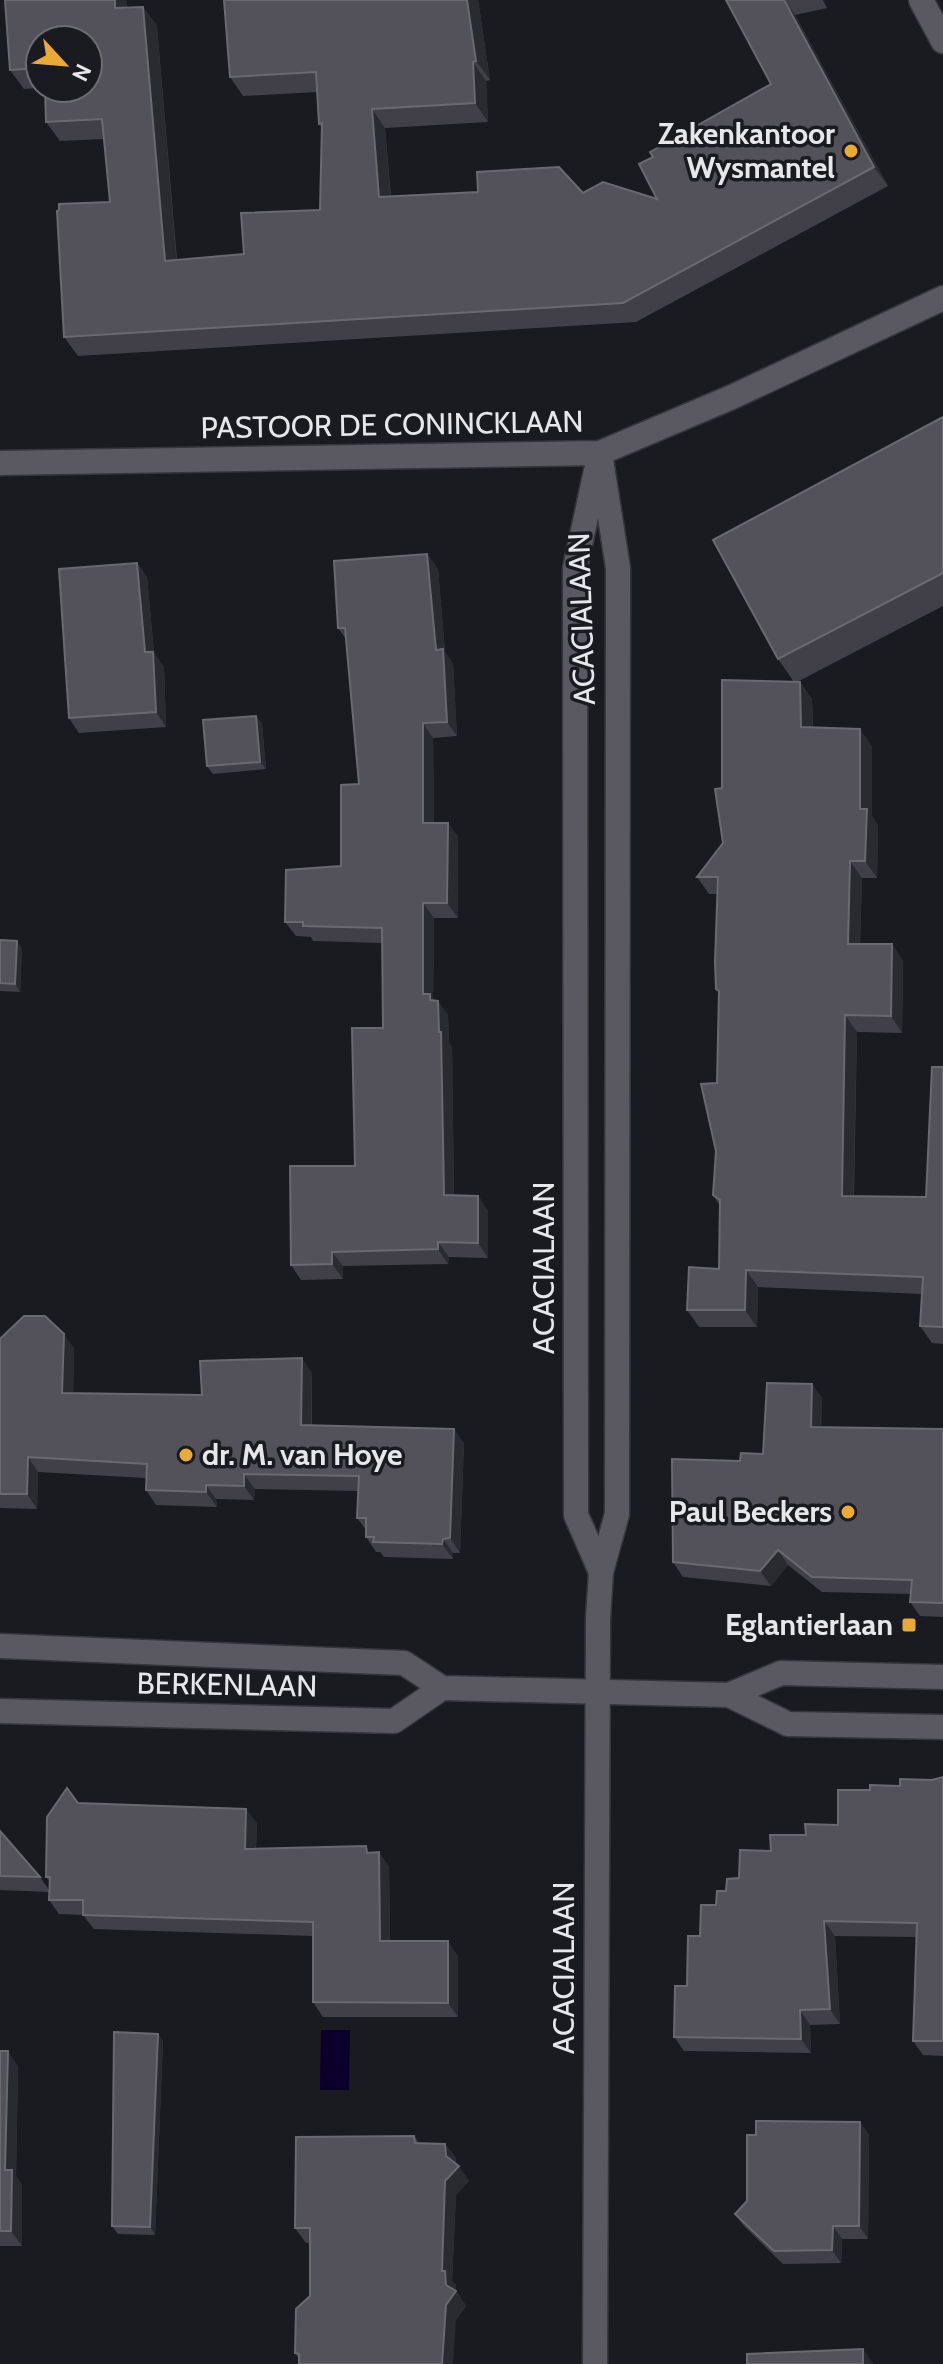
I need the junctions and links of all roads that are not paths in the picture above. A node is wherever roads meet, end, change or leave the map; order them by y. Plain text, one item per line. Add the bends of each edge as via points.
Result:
1 (921, 0) edge
2 (943, 41) edge
3 (943, 298) edge
4 (600, 453) junction
5 (0, 463) edge
6 (601, 1572) junction
7 (0, 1646) edge
8 (943, 1677) edge
9 (442, 1688) junction
10 (598, 1693) junction
11 (729, 1695) junction
12 (0, 1711) edge
13 (943, 1727) edge
14 (595, 2364) edge

1 - 2 street
3 - 4 street, PASTOOR DE CONINCKLAAN
4 - 5 street, PASTOOR DE CONINCKLAAN
4 - 6 street, ACACIALAAN via 618,568 617,1514
4 - 6 street, ACACIALAAN via 575,568 575,646 576,1515
6 - 10 street, ACACIALAAN
7 - 9 street, BERKENLAAN via 404,1663
8 - 11 street via 781,1673
9 - 10 street
9 - 12 street, BERKENLAAN via 394,1721
10 - 11 street
10 - 14 street, ACACIALAAN
11 - 13 street via 788,1724

